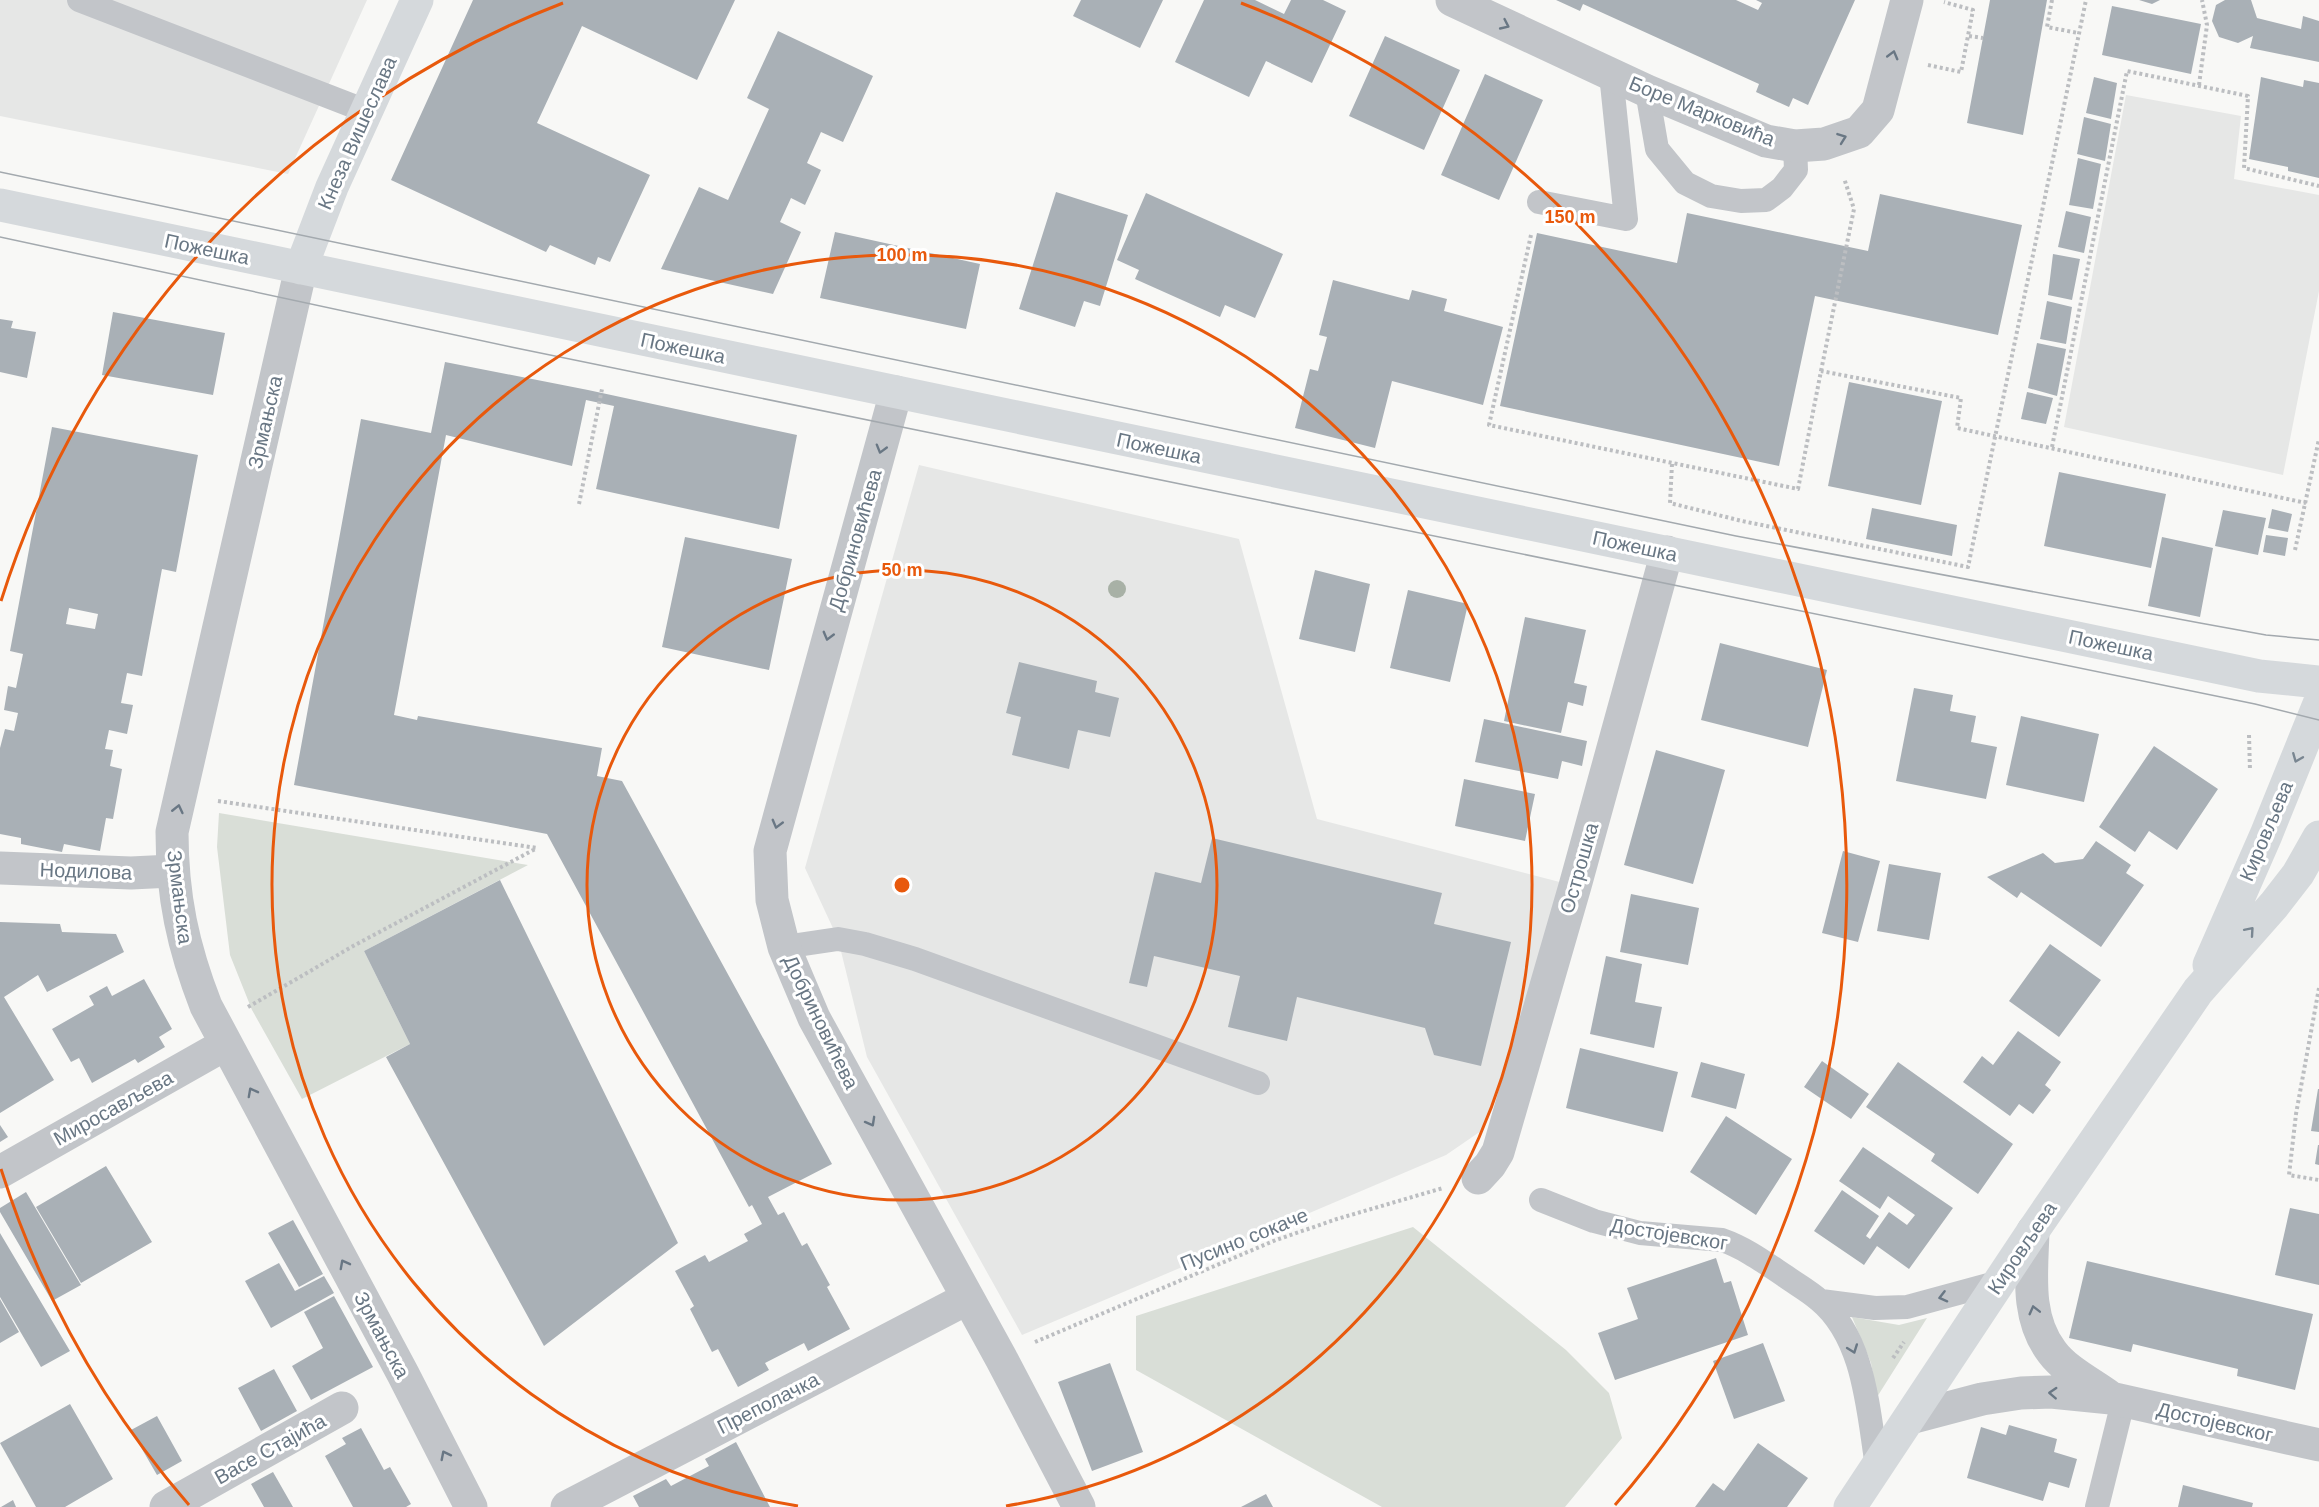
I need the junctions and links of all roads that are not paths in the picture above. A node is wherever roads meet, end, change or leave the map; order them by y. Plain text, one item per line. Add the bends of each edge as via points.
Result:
1 (79, 0) edge
2 (417, 0) edge
3 (1452, 0) edge
4 (1907, 0) edge
5 (1611, 74) junction
6 (1647, 91) junction
7 (366, 111) junction
8 (1795, 146) junction
9 (1539, 202) road end
10 (0, 205) edge
11 (301, 268) junction
12 (896, 392) junction
13 (1667, 552) junction
14 (2319, 682) edge
15 (2319, 704) edge
16 (2319, 837) edge
17 (2308, 867) edge
18 (0, 868) edge
19 (172, 871) junction
20 (784, 946) junction
21 (2198, 991) junction
22 (226, 1044) junction
23 (1258, 1083) dead end
24 (0, 1172) edge
25 (1478, 1178) road end
26 (1541, 1200) dead end
27 (2033, 1231) junction
28 (1999, 1282) junction
29 (968, 1298) junction
30 (1821, 1301) junction
31 (2117, 1400) junction
32 (342, 1408) dead end
33 (1910, 1418) junction
34 (2319, 1445) edge
35 (1878, 1466) junction
36 (166, 1507) edge
37 (471, 1507) edge
38 (567, 1507) edge
39 (1079, 1507) edge
40 (1850, 1507) edge
41 (2097, 1507) edge

1 - 7 lane
2 - 7 main road, Кнеза Вишеслава
3 -> 5 street, Боре Марковића
8 -> 4 street, Боре Марковића via 1824,144 1858,132 1878,111
5 - 6 street, Боре Марковића
5 - 9 lane via 1626,219
6 - 8 street, Боре Марковића via 1766,141
6 - 8 lane via 1657,149 1685,183 1711,196 1766,200 1796,170
7 - 11 main road, Кнеза Вишеслава
10 - 11 main road, Пожешка
11 - 12 main road, Пожешка
19 -> 11 street, Зрмањска via 172,832
12 - 13 main road, Пожешка
12 -> 20 street, Добриновићева via 770,851 772,900
13 - 14 main road, Пожешка via 2259,676
13 - 25 street, Острошка via 1498,1152
15 -> 21 main road, Кировљева
16 - 17 main road, Кировљева
21 -> 17 main road, Кировљева
18 - 19 street, Нодилова
19 - 22 street, Зрмањска via 179,924 191,968
20 - 23 lane via 838,939 865,944
20 -> 29 street, Добриновићева via 814,1018
21 - 27 main road, Кировљева
22 - 24 street, Миросављева
37 -> 22 street, Зрмањска
26 - 30 lane, Достојевског via 1594,1221 1640,1233 1722,1239 1748,1251
27 - 28 main road, Кировљева
31 -> 27 street, Достојевског via 2064,1364 2051,1351 2042,1333 2031,1294
28 -> 30 lane, Достојевског via 1907,1306 1875,1308
28 - 33 main road, Кировљева
29 - 38 street, Преполачка
29 - 39 street, Добриновићева
30 -> 35 lane, Достојевског via 1847,1334 1856,1356
31 -> 33 street, Достојевског via 2051,1392 2021,1393
31 - 34 street, Достојевског
31 - 41 lane
32 - 36 street, Васе Стајића
33 - 35 main road, Кировљева
35 - 40 main road, Кировљева

